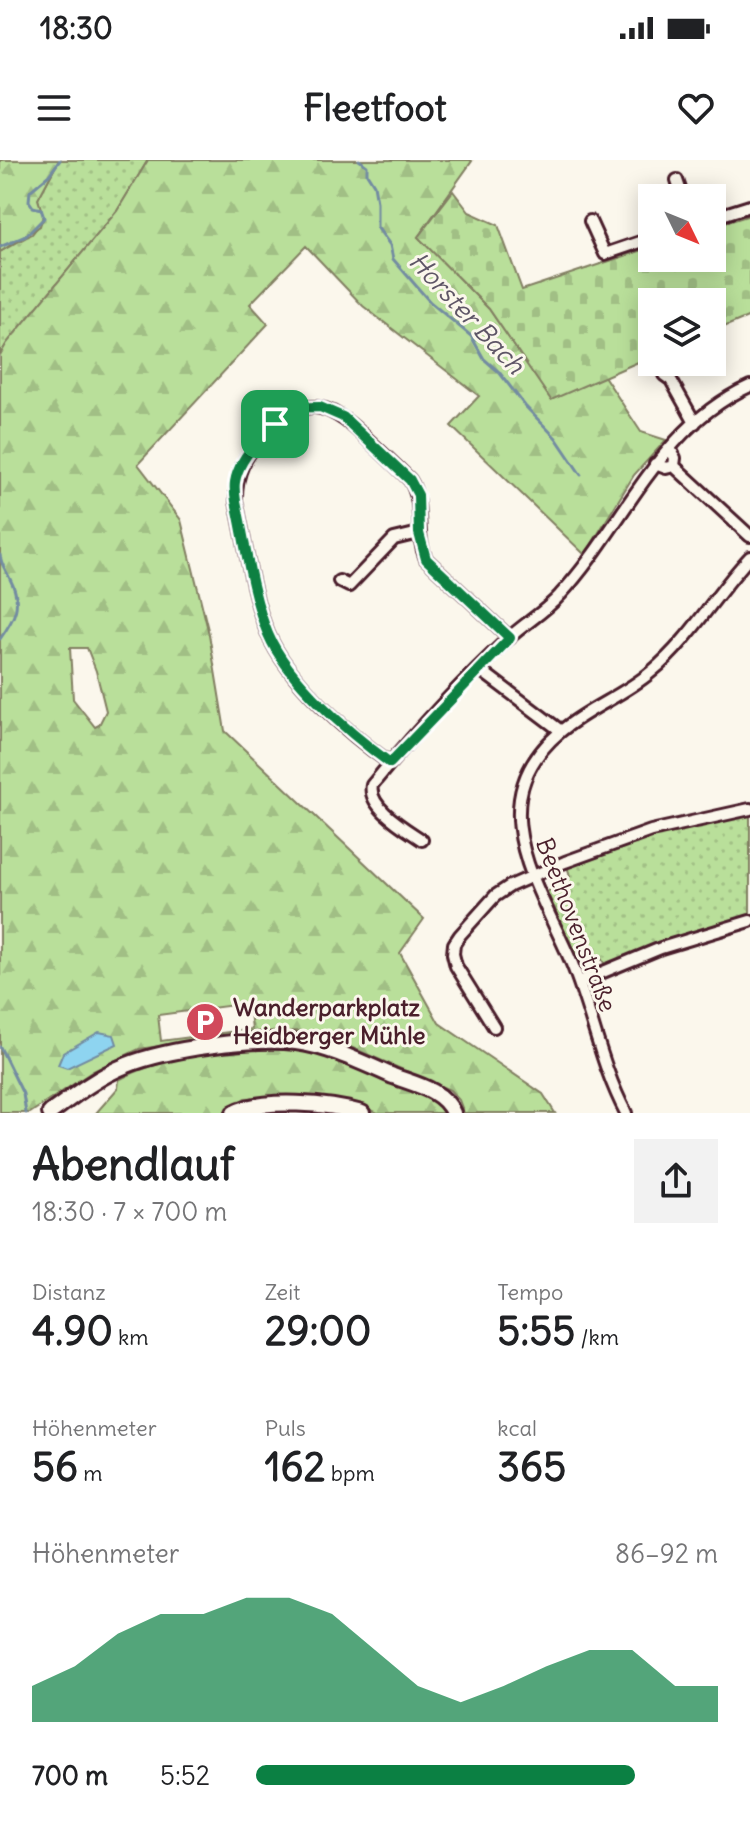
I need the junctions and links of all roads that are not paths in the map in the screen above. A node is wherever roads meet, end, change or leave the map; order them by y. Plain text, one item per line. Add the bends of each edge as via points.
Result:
1 (677, 180) dead end
2 (678, 184) edge
3 (750, 206) edge
4 (726, 214) edge
5 (590, 221) dead end
6 (638, 243) edge
7 (665, 376) edge
8 (750, 386) edge
9 (695, 423) junction
10 (670, 448) junction
11 (655, 464) junction
12 (674, 466) junction
13 (419, 533) junction
14 (750, 536) edge
15 (750, 557) edge
16 (339, 581) dead end
17 (510, 638) junction
18 (479, 669) junction
19 (561, 731) junction
20 (390, 763) junction
21 (750, 809) edge
22 (422, 840) dead end
23 (531, 876) junction
24 (750, 921) edge
25 (579, 982) junction
26 (494, 1027) dead end
27 (50, 1113) edge
28 (234, 1113) edge
29 (362, 1113) edge
30 (453, 1113) edge
31 (626, 1113) edge

1 - 2 street
3 - 4 street
5 - 6 street via 605,254
7 - 9 street
8 - 9 street
9 - 10 street
10 - 11 street
10 - 12 street
11 - 12 street
11 - 17 street via 584,568
12 - 14 street
13 - 16 street via 394,539 349,586
13 - 17 street via 434,568
13 - 20 street via 418,495 410,480 343,417 320,407 302,408 275,424 255,444 235,482 263,620 279,656 305,689
15 - 19 street, Beethovenstraße via 660,664
17 - 18 street
18 - 19 street
18 - 20 street
19 - 23 street, Beethovenstraße via 536,759 519,805 522,850
20 - 22 street via 372,785 373,800
21 - 23 street via 651,831
23 - 25 street, Beethovenstraße
23 - 26 street via 495,896 454,944 456,966
24 - 25 street via 661,948
25 - 31 street, Beethovenstraße
27 - 30 main road via 131,1064 261,1040 298,1042 376,1068 439,1095
28 - 29 main road via 270,1104

